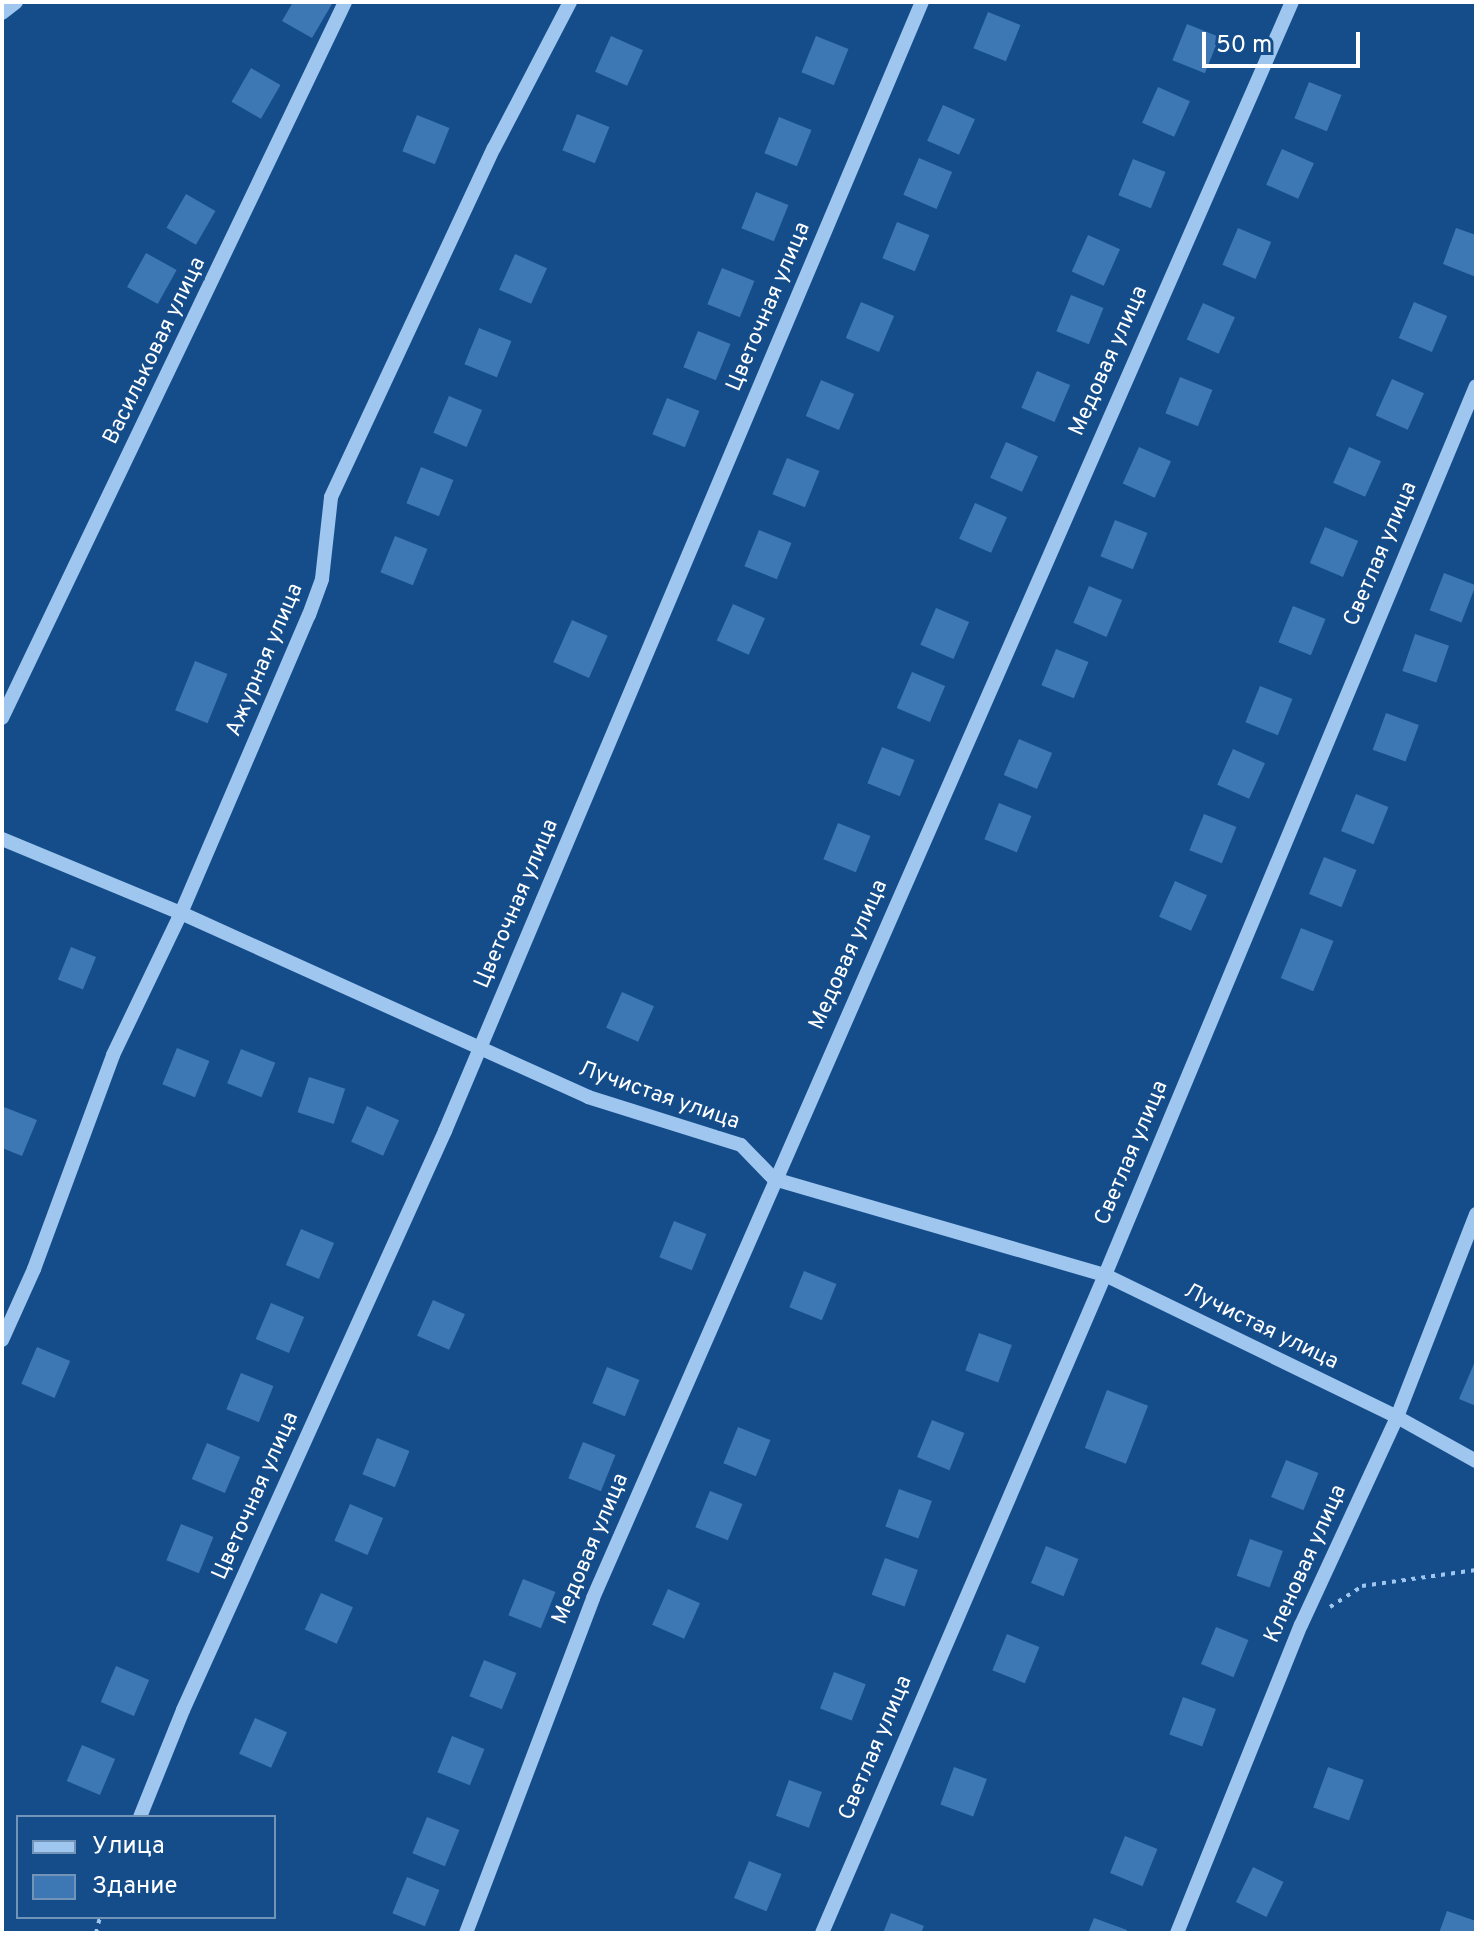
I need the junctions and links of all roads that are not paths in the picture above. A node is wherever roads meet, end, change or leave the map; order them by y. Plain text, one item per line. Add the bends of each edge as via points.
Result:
1 (16, 2) edge
2 (345, 2) edge
3 (570, 2) edge
4 (922, 2) edge
5 (1292, 2) edge
6 (2, 13) edge
7 (1476, 386) edge
8 (2, 718) edge
9 (2, 839) edge
10 (181, 913) junction
11 (479, 1051) junction
12 (774, 1179) junction
13 (1476, 1214) edge
14 (1105, 1275) junction
15 (2, 1340) edge
16 (1397, 1417) junction
17 (1476, 1461) edge
18 (141, 1815) edge
19 (466, 1933) edge
20 (822, 1933) edge
21 (1177, 1933) edge

1 - 6 street
2 - 8 street, Васильковая улица
3 - 10 street, Ажурная улица via 494,148 331,497 322,579
4 - 11 street, Цветочная улица
5 - 12 street, Медовая улица
7 - 14 street, Светлая улица
9 - 10 street, Лучистая улица
10 - 11 street, Лучистая улица
10 - 15 street, Ажурная улица via 113,1055 34,1269
11 - 12 street, Лучистая улица via 588,1097 741,1145
11 - 18 street, Цветочная улица
12 - 14 street, Лучистая улица
12 - 19 street, Медовая улица via 593,1598
13 - 16 street, Кленовая улица
14 - 16 street, Лучистая улица
14 - 20 street, Светлая улица
16 - 17 street, Лучистая улица
16 - 21 street, Кленовая улица via 1301,1625

